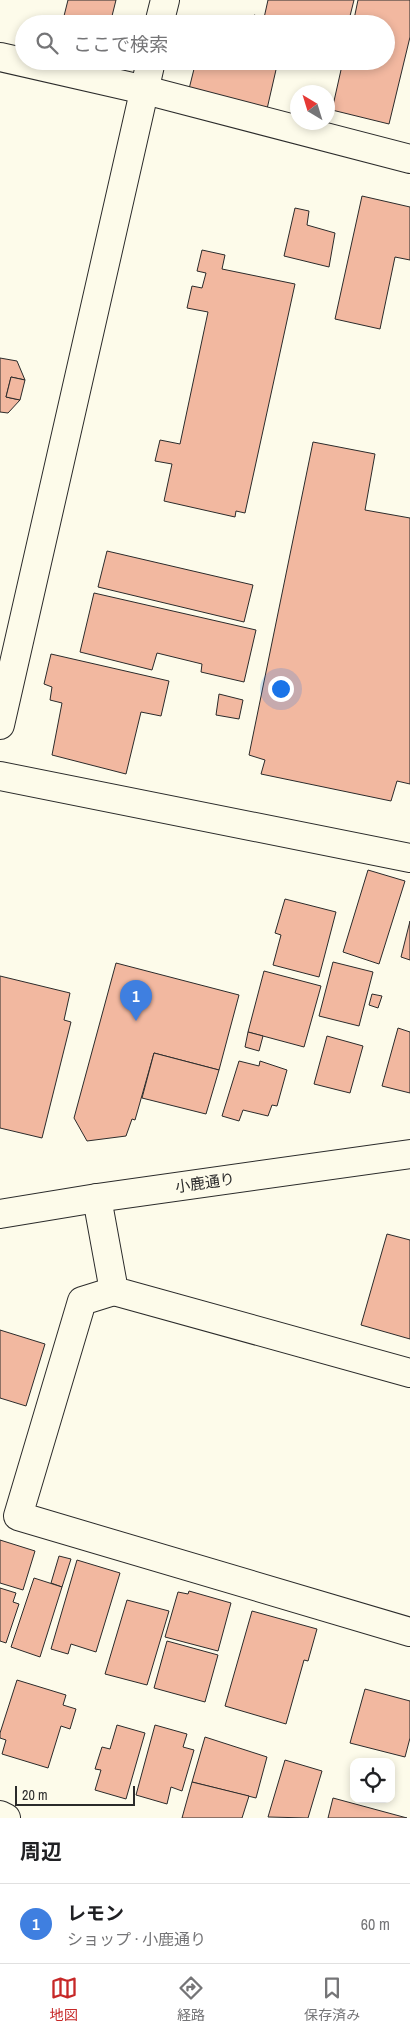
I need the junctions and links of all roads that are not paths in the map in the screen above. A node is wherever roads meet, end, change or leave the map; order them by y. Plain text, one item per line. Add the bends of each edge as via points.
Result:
1 (164, 0) edge
2 (161, 15) edge
3 (0, 57) edge
4 (15, 60) edge
5 (57, 70) edge
6 (149, 70) edge
7 (144, 90) junction
8 (410, 159) edge
9 (0, 725) edge
10 (0, 776) edge
11 (410, 858) edge
12 (410, 1154) edge
13 (97, 1198) junction
14 (0, 1214) edge
15 (114, 1291) junction
16 (410, 1373) edge
17 (410, 1632) edge
18 (0, 1815) edge
19 (6, 1818) edge

1 - 2 street
3 - 4 street
5 - 7 street
6 - 7 street
7 - 8 street
7 - 9 street
10 - 11 street
12 - 13 street, 小鹿通り
13 - 14 street, 小鹿通り
13 - 15 street
15 - 16 street
15 - 17 street via 82,1301 18,1516
18 - 19 street

